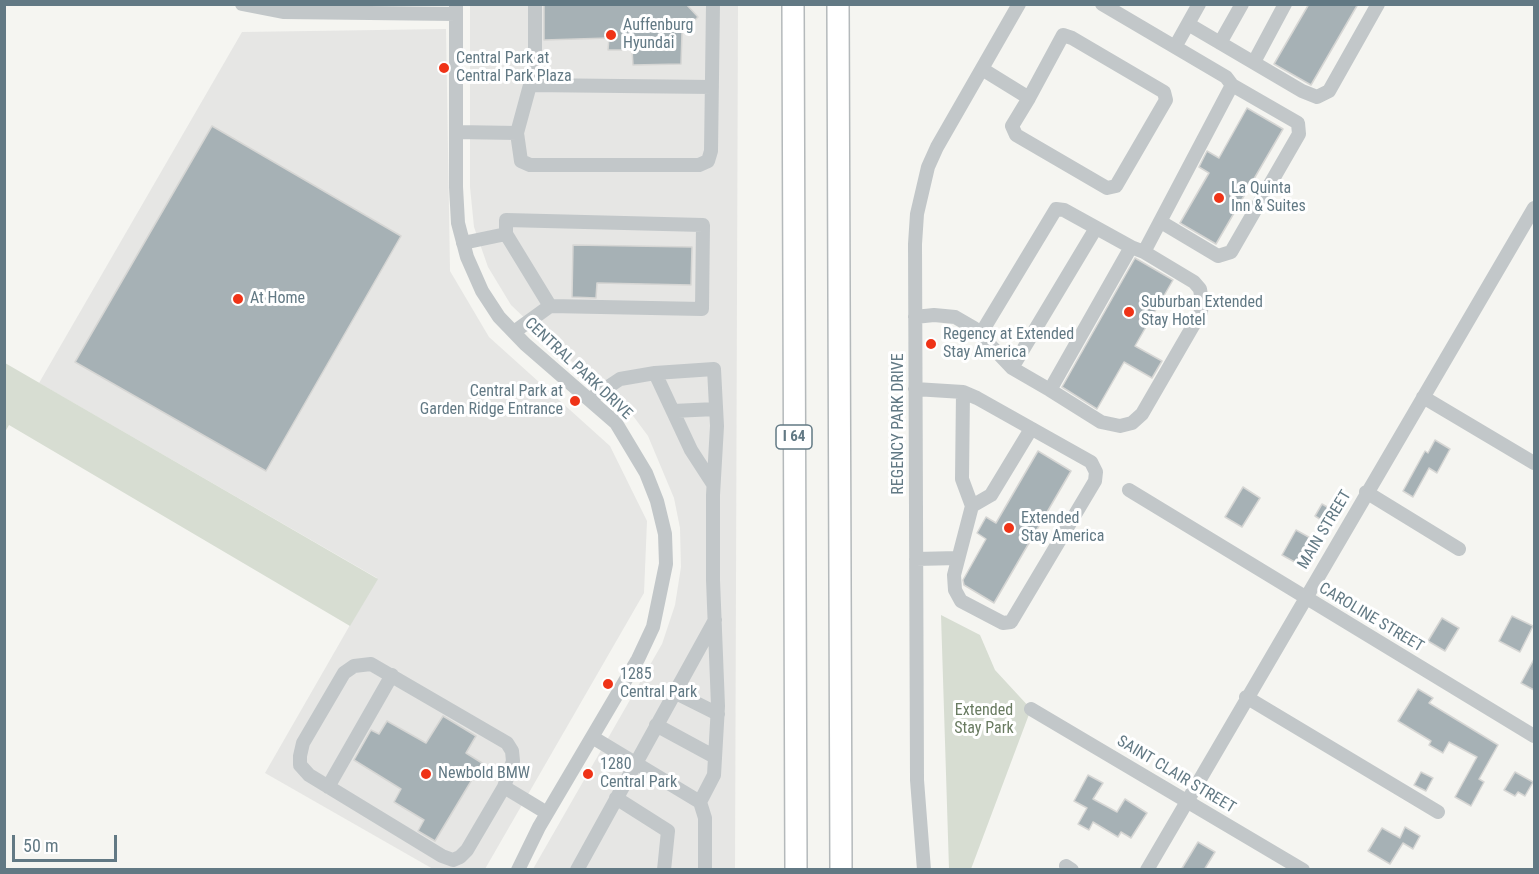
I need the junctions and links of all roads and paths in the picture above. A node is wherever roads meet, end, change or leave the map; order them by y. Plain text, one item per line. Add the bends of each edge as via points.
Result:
1 (242, 4) edge
2 (535, 4) edge
3 (713, 4) edge
4 (793, 4) edge
5 (838, 4) edge
6 (1019, 4) edge
7 (1102, 4) edge
8 (1199, 4) edge
9 (1242, 4) edge
10 (1286, 4) edge
11 (1378, 4) edge
12 (456, 9) edge
13 (1188, 24) junction
14 (1220, 43) junction
15 (1175, 46) junction
16 (1254, 62) junction
17 (982, 69) junction
18 (530, 85) junction
19 (1232, 86) junction
20 (712, 87) junction
21 (1029, 98) junction
22 (456, 132) junction
23 (517, 133) junction
24 (1534, 208) edge
25 (1161, 222) junction
26 (1096, 228) junction
27 (506, 234) junction
28 (463, 243) junction
29 (1138, 249) junction
30 (549, 306) junction
31 (915, 317) junction
32 (514, 332) junction
33 (980, 335) junction
34 (1012, 368) junction
35 (656, 373) junction
36 (915, 389) junction
37 (1050, 390) junction
38 (963, 392) junction
39 (1423, 397) junction
40 (590, 399) junction
41 (716, 408) junction
42 (673, 411) junction
43 (1031, 429) junction
44 (1534, 463) edge
45 (713, 484) junction
46 (1129, 490) dead end
47 (1366, 492) junction
48 (972, 506) junction
49 (1459, 549) dead end
50 (958, 558) junction
51 (916, 559) junction
52 (1305, 597) junction
53 (715, 621) junction
54 (392, 675) junction
55 (674, 692) junction
56 (1246, 697) junction
57 (1031, 709) dead end
58 (718, 714) junction
59 (656, 725) junction
60 (592, 736) junction
61 (1534, 736) edge
62 (715, 757) junction
63 (635, 763) junction
64 (328, 787) junction
65 (504, 787) junction
66 (616, 798) junction
67 (1186, 801) junction
68 (700, 802) junction
69 (1438, 812) dead end
70 (547, 813) junction
71 (518, 870) edge
72 (577, 870) edge
73 (664, 870) edge
74 (705, 870) edge
75 (796, 870) edge
76 (841, 870) edge
77 (924, 870) edge
78 (1147, 870) edge
79 (1303, 870) edge

1 - 12 street via 283,12
2 - 18 street
3 - 20 street
4 - 75 highway, I 64
5 - 76 highway
6 - 17 street, REGENCY PARK DRIVE
7 - 15 street
8 - 13 street
9 - 14 street
10 - 16 street
11 - 16 street via 1329,91 1317,97
12 - 22 street, CENTRAL PARK DRIVE
13 - 14 street
13 - 15 street
14 - 16 street
15 - 19 street via 1226,77
17 - 21 street
17 - 31 street, REGENCY PARK DRIVE via 937,147 921,191 915,244
18 - 20 street
18 - 23 street
19 - 25 street
19 - 25 street via 1298,123 1299,134 1231,252 1218,256
20 - 23 street via 711,151 708,161 699,165 530,165 521,160
21 - 21 street via 1063,35 1164,92 1166,100 1116,186 1107,188 1016,135 1012,126
22 - 23 street
22 - 28 street, CENTRAL PARK DRIVE via 458,223
24 - 39 street, MAIN STREET
25 - 29 street
26 - 29 street
26 - 33 street via 1056,209
26 - 34 street
27 - 28 street
27 - 30 street
27 - 30 street via 506,220 704,225 702,309
28 - 32 street, CENTRAL PARK DRIVE via 482,291
29 - 37 street
29 - 37 street via 1194,282 1202,302 1201,312 1142,414 1132,423 1120,426 1101,422
30 - 32 street
31 - 33 street via 955,318
31 - 36 street, REGENCY PARK DRIVE
32 - 40 street, CENTRAL PARK DRIVE
33 - 34 street
34 - 37 street
35 - 40 street via 620,379
35 - 41 street via 714,369
35 - 42 street
36 - 38 street
36 - 51 street, REGENCY PARK DRIVE
38 - 43 street
38 - 48 street via 962,479
39 - 44 street
39 - 47 street, MAIN STREET
40 - 60 street, CENTRAL PARK DRIVE via 616,423 646,473 665,534 666,564 653,627
41 - 42 street
41 - 45 street
42 - 45 street
43 - 48 street via 991,495
43 - 50 street via 1091,462 1096,472 1095,481 1011,622 1003,623 961,601 955,590
45 - 53 street
46 - 52 street, CAROLINE STREET
47 - 49 street
47 - 52 street, MAIN STREET
48 - 50 street
50 - 51 street
51 - 77 street, REGENCY PARK DRIVE via 917,780
52 - 56 street, MAIN STREET
52 - 61 street, CAROLINE STREET
53 - 55 street
53 - 58 street
54 - 64 street
54 - 64 street via 371,664 354,666 344,673 303,743 300,765
54 - 65 street via 507,743 513,762
55 - 58 street
55 - 59 street
56 - 67 street, MAIN STREET
56 - 69 street
57 - 67 street, SAINT CLAIR STREET
58 - 62 street
59 - 62 street
59 - 63 street
60 - 63 street
60 - 70 street, CENTRAL PARK DRIVE
62 - 68 street via 714,775
63 - 66 street
63 - 68 street
64 - 65 street via 453,860 466,850
65 - 70 street
66 - 72 street
66 - 73 street via 668,831
67 - 78 street, MAIN STREET
67 - 79 street, SAINT CLAIR STREET
68 - 74 street via 705,818
70 - 71 street, CENTRAL PARK DRIVE

